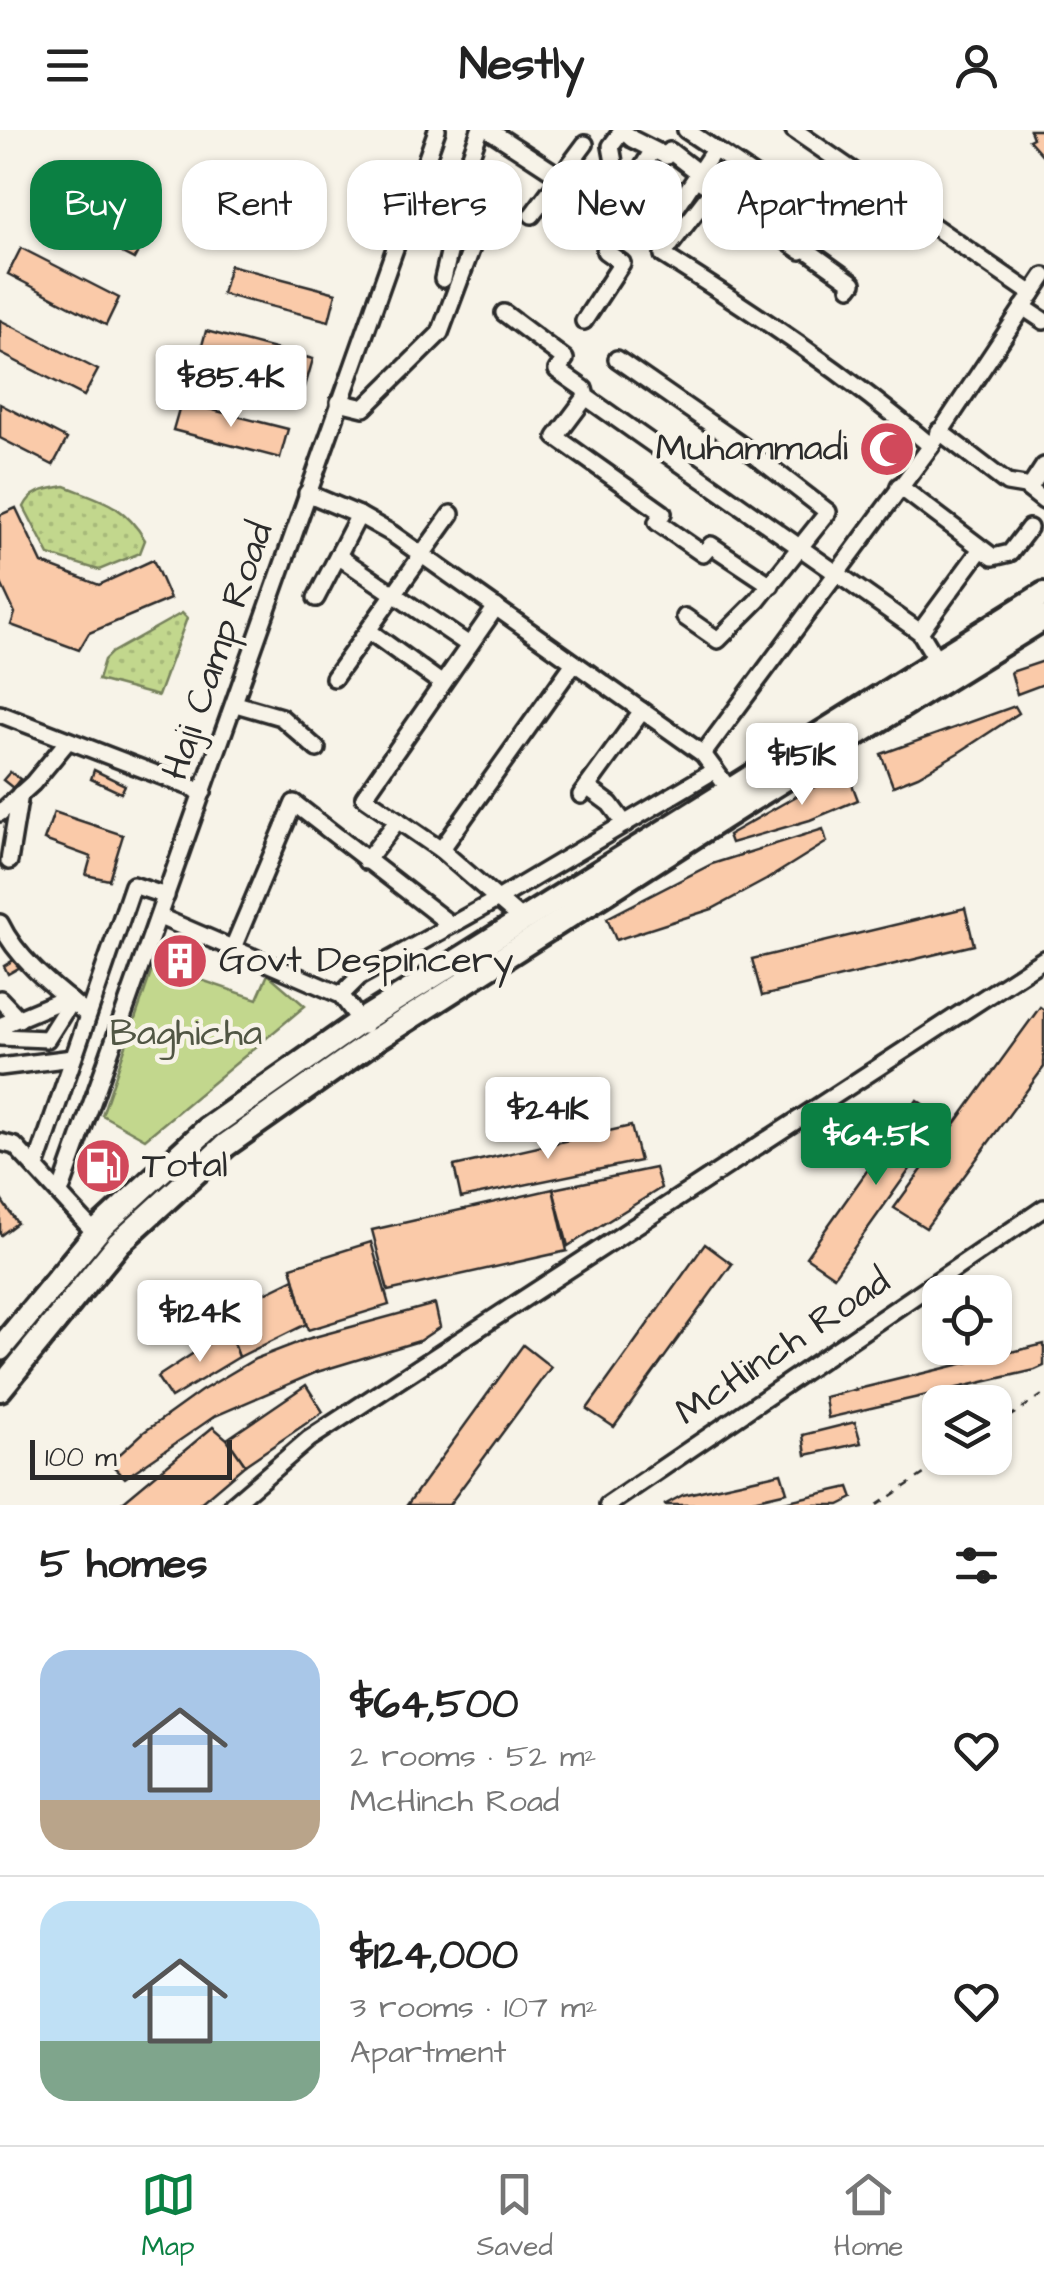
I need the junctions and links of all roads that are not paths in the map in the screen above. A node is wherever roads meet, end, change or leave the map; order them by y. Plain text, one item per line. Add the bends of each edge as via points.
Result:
1 (437, 130) edge
2 (480, 130) edge
3 (490, 130) edge
4 (686, 130) edge
5 (794, 130) edge
6 (622, 131) edge
7 (585, 144) dead end
8 (662, 150) junction
9 (714, 150) junction
10 (426, 160) edge
11 (470, 160) edge
12 (573, 160) edge
13 (614, 160) edge
14 (653, 160) edge
15 (729, 160) edge
16 (542, 164) edge
17 (696, 175) junction
18 (702, 181) edge
19 (682, 198) edge
20 (542, 203) edge
21 (702, 205) edge
22 (532, 216) dead end
23 (682, 230) edge
24 (394, 250) edge
25 (448, 250) edge
26 (471, 250) edge
27 (606, 250) edge
28 (807, 250) edge
29 (663, 255) dead end
30 (1044, 276) edge
31 (443, 279) dead end
32 (850, 287) dead end
33 (1028, 300) junction
34 (504, 313) dead end
35 (584, 321) dead end
36 (1044, 321) edge
37 (617, 359) dead end
38 (586, 397) junction
39 (340, 402) junction
40 (935, 439) junction
41 (1044, 466) edge
42 (900, 486) junction
43 (1029, 489) junction
44 (307, 493) junction
45 (1044, 501) edge
46 (450, 514) dead end
47 (360, 515) junction
48 (1030, 528) dead end
49 (981, 549) junction
50 (800, 550) junction
51 (423, 555) junction
52 (338, 556) junction
53 (834, 575) junction
54 (771, 585) junction
55 (1044, 594) edge
56 (395, 595) junction
57 (316, 598) dead end
58 (496, 608) junction
59 (685, 617) dead end
60 (1044, 618) edge
61 (369, 630) junction
62 (920, 632) junction
63 (469, 646) junction
64 (938, 662) junction
65 (574, 663) junction
66 (334, 678) dead end
67 (441, 683) junction
68 (236, 704) junction
69 (642, 711) junction
70 (0, 714) edge
71 (67, 742) junction
72 (317, 749) dead end
73 (703, 754) junction
74 (715, 770) junction
75 (203, 792) junction
76 (731, 792) junction
77 (20, 794) junction
78 (0, 813) edge
79 (398, 820) junction
80 (625, 824) junction
81 (442, 850) junction
82 (9, 861) dead end
83 (366, 861) junction
84 (166, 896) junction
85 (498, 899) junction
86 (160, 917) junction
87 (523, 921) junction
88 (451, 925) junction
89 (2, 932) edge
90 (232, 950) junction
91 (1044, 959) edge
92 (341, 995) junction
93 (0, 999) edge
94 (69, 1000) junction
95 (88, 1015) junction
96 (19, 1019) junction
97 (0, 1026) edge
98 (368, 1030) junction
99 (0, 1037) edge
100 (73, 1058) junction
101 (0, 1067) edge
102 (0, 1142) edge
103 (36, 1167) junction
104 (60, 1193) junction
105 (1044, 1208) edge
106 (96, 1234) junction
107 (0, 1349) edge
108 (0, 1389) edge
109 (232, 1505) edge
110 (608, 1505) edge

1 - 10 street, Haji Camp Road
2 - 11 street
3 - 16 street
4 - 8 street
4 - 9 street
5 - 33 street
6 - 8 street
6 - 13 street via 611,146
7 - 12 street
8 - 14 street
8 - 17 street
9 - 15 street
9 - 17 street
17 - 18 street
17 - 19 street
20 - 22 street
21 - 23 street
24 - 39 street, Haji Camp Road
25 - 31 street
26 - 39 street via 440,333 364,408
27 - 35 street via 622,263
28 - 32 street via 852,282
29 - 40 street
30 - 33 street
33 - 36 street
33 - 40 street
34 - 38 street via 565,359 557,370
37 - 50 street via 828,512
38 - 50 street
38 - 54 street via 556,437 663,513 657,522 703,554 711,545
39 - 44 street, Haji Camp Road
40 - 42 street
40 - 43 street
41 - 43 street
42 - 49 street
42 - 53 street
43 - 45 street
44 - 47 street
44 - 68 street, Haji Camp Road
46 - 51 street
47 - 51 street
47 - 52 street
48 - 49 street via 1010,552 992,557
49 - 62 street
50 - 53 street
50 - 54 street
51 - 56 street
51 - 58 street
52 - 56 street
52 - 57 street
53 - 62 street
53 - 73 street
54 - 59 street via 718,640
55 - 64 highway
56 - 61 street
56 - 63 street
58 - 63 street
58 - 65 street
60 - 98 highway
61 - 66 street
61 - 67 street
62 - 64 street
63 - 67 street
64 - 76 highway
65 - 69 street
65 - 81 street
67 - 79 street via 364,797
68 - 72 street via 281,718
68 - 75 street, Haji Camp Road
69 - 73 street
69 - 80 street via 584,791 610,804
70 - 71 street
71 - 75 street
71 - 77 street
73 - 74 street
74 - 76 street
74 - 80 street
75 - 84 street, Haji Camp Road
76 - 87 highway
77 - 78 street
77 - 82 street
79 - 81 street
79 - 83 street
80 - 85 street
81 - 85 street
83 - 88 street
83 - 90 street via 294,803
84 - 86 street, Haji Camp Road
84 - 95 street via 133,885
85 - 87 street
85 - 88 street
86 - 90 street
86 - 104 street, Haji Camp Road
87 - 98 highway
88 - 92 street via 358,976
89 - 94 street
90 - 92 street
91 - 109 street via 309,1439
92 - 98 street
93 - 96 street
94 - 95 street
94 - 96 street
94 - 99 street via 48,1039
95 - 100 street
96 - 97 street
98 - 106 highway via 207,1129
98 - 108 highway via 171,1192 119,1243
100 - 101 street
100 - 103 street
102 - 103 street via 16,1146
103 - 104 street
104 - 106 street
105 - 110 street, McHinch Road
106 - 107 highway

